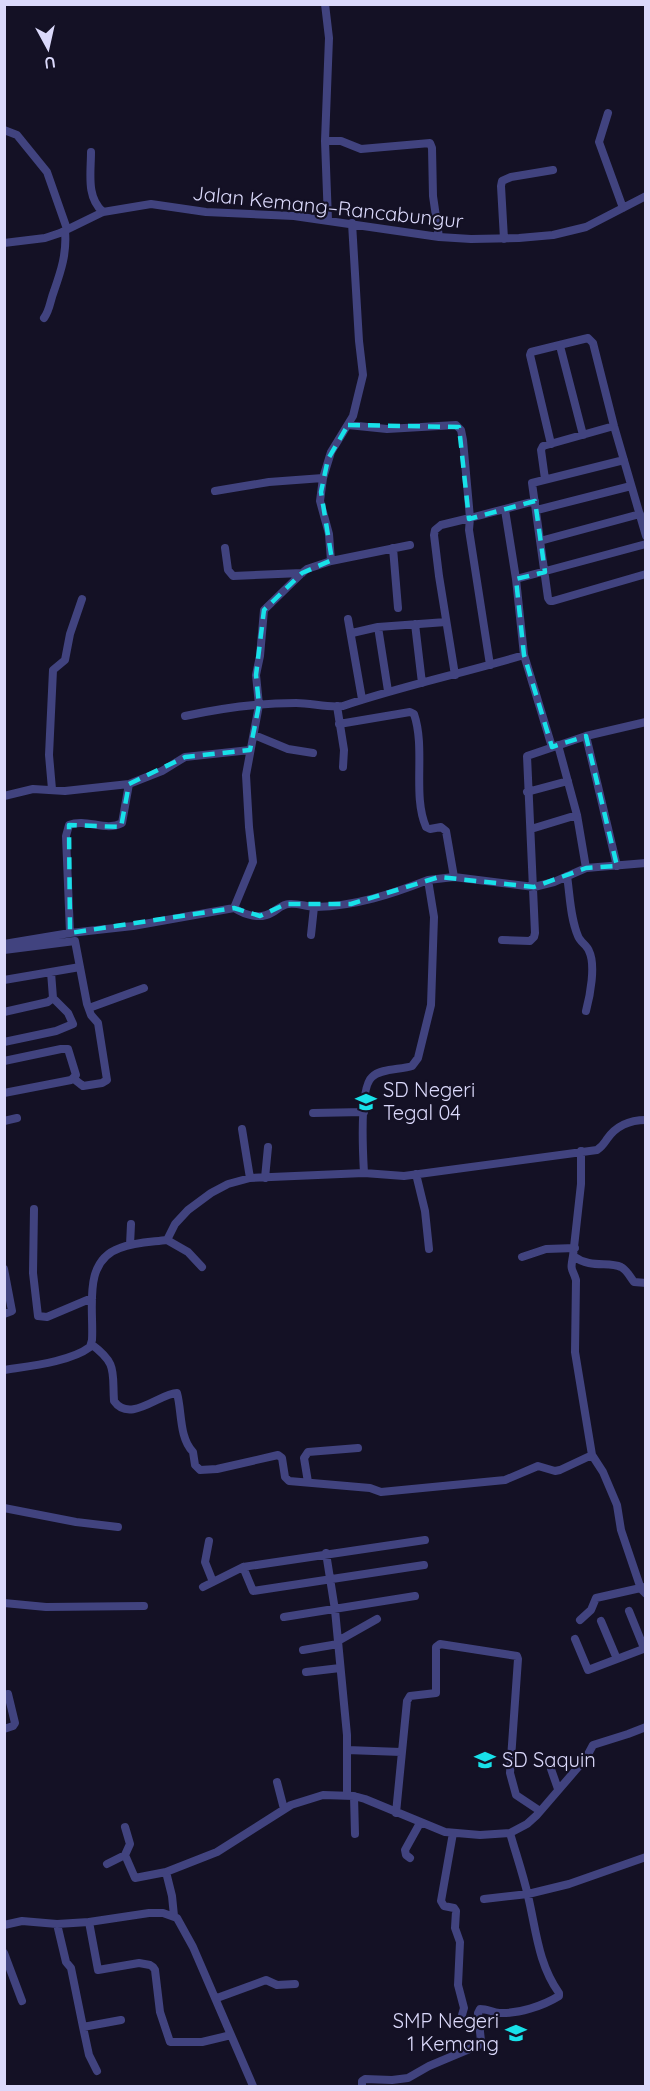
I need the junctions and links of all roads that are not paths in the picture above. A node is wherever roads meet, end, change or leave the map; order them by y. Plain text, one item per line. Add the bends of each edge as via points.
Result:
1 (325, 4) edge
2 (608, 113) dead end
3 (4, 130) edge
4 (325, 141) junction
5 (91, 152) dead end
6 (553, 170) dead end
7 (645, 196) edge
8 (624, 208) junction
9 (103, 212) junction
10 (328, 220) junction
11 (352, 223) junction
12 (66, 230) junction
13 (439, 237) junction
14 (506, 239) junction
15 (4, 243) edge
16 (44, 318) dead end
17 (560, 346) junction
18 (348, 425) junction
19 (614, 426) junction
20 (583, 435) junction
21 (551, 444) junction
22 (624, 460) junction
23 (323, 478) junction
24 (545, 479) junction
25 (632, 486) junction
26 (215, 491) dead end
27 (536, 506) junction
28 (505, 510) junction
29 (640, 514) junction
30 (470, 518) junction
31 (645, 536) edge
32 (540, 541) junction
33 (645, 544) edge
34 (410, 545) dead end
35 (225, 548) dead end
36 (393, 549) junction
37 (331, 561) junction
38 (545, 572) junction
39 (302, 573) junction
40 (645, 574) edge
41 (516, 579) junction
42 (82, 599) dead end
43 (398, 608) dead end
44 (348, 619) dead end
45 (446, 622) junction
46 (414, 624) junction
47 (378, 627) junction
48 (352, 633) junction
49 (524, 655) junction
50 (490, 665) junction
51 (455, 675) junction
52 (422, 683) junction
53 (388, 691) junction
54 (362, 699) junction
55 (259, 705) junction
56 (337, 706) junction
57 (185, 716) dead end
58 (645, 722) edge
59 (339, 724) junction
60 (254, 735) junction
61 (586, 736) junction
62 (555, 746) junction
63 (250, 750) junction
64 (314, 753) dead end
65 (343, 767) dead end
66 (568, 781) junction
67 (129, 784) junction
68 (52, 789) junction
69 (527, 792) junction
70 (4, 796) edge
71 (577, 815) junction
72 (531, 829) junction
73 (645, 863) edge
74 (617, 866) junction
75 (586, 868) junction
76 (567, 876) junction
77 (454, 877) junction
78 (428, 880) junction
79 (534, 887) junction
80 (314, 907) junction
81 (234, 908) junction
82 (70, 933) junction
83 (311, 935) dead end
84 (502, 940) dead end
85 (4, 944) edge
86 (4, 950) edge
87 (80, 967) junction
88 (51, 972) junction
89 (4, 980) edge
90 (144, 988) dead end
91 (54, 998) junction
92 (89, 1008) junction
93 (586, 1011) dead end
94 (4, 1012) edge
95 (4, 1042) edge
96 (4, 1061) edge
97 (74, 1079) junction
98 (4, 1093) edge
99 (364, 1112) junction
100 (313, 1113) dead end
101 (17, 1118) dead end
102 (645, 1120) edge
103 (4, 1121) edge
104 (242, 1129) dead end
105 (267, 1147) dead end
106 (581, 1151) junction
107 (364, 1173) junction
108 (416, 1174) junction
109 (250, 1178) junction
110 (265, 1178) junction
111 (34, 1209) dead end
112 (131, 1224) dead end
113 (167, 1240) junction
114 (130, 1245) junction
115 (429, 1249) dead end
116 (574, 1252) junction
117 (522, 1257) dead end
118 (202, 1267) dead end
119 (4, 1269) edge
120 (645, 1283) edge
121 (92, 1298) junction
122 (4, 1314) edge
123 (91, 1344) junction
124 (4, 1370) edge
125 (358, 1448) dead end
126 (592, 1455) junction
127 (308, 1482) junction
128 (4, 1508) edge
129 (118, 1527) dead end
130 (425, 1540) dead end
131 (209, 1541) dead end
132 (326, 1553) junction
133 (424, 1565) dead end
134 (243, 1567) junction
135 (330, 1580) junction
136 (213, 1582) junction
137 (202, 1587) dead end
138 (644, 1590) edge
139 (415, 1596) dead end
140 (4, 1604) edge
141 (144, 1606) dead end
142 (335, 1610) junction
143 (630, 1611) dead end
144 (284, 1617) dead end
145 (376, 1619) dead end
146 (580, 1620) dead end
147 (602, 1621) dead end
148 (575, 1639) dead end
149 (338, 1642) junction
150 (645, 1648) edge
151 (303, 1650) dead end
152 (616, 1659) junction
153 (340, 1668) junction
154 (306, 1672) dead end
155 (8, 1694) dead end
156 (645, 1727) edge
157 (4, 1729) edge
158 (347, 1750) junction
159 (401, 1752) junction
160 (551, 1769) dead end
161 (277, 1782) dead end
162 (558, 1790) junction
163 (350, 1795) junction
164 (284, 1809) junction
165 (540, 1811) junction
166 (396, 1813) junction
167 (420, 1823) junction
168 (126, 1827) dead end
169 (453, 1833) junction
170 (510, 1833) junction
171 (355, 1834) dead end
172 (124, 1855) junction
173 (645, 1857) edge
174 (410, 1858) dead end
175 (107, 1864) dead end
176 (166, 1872) junction
177 (528, 1894) junction
178 (484, 1899) dead end
179 (174, 1916) junction
180 (88, 1922) junction
181 (57, 1924) junction
182 (4, 1925) edge
183 (4, 1953) edge
184 (295, 1984) dead end
185 (217, 1998) junction
186 (22, 2001) dead end
187 (121, 2020) dead end
188 (460, 2022) dead end
189 (82, 2027) junction
190 (231, 2035) junction
191 (97, 2071) dead end
192 (253, 2086) edge
193 (362, 2086) edge

1 - 4 street via 329,39
2 - 8 street via 599,142
3 - 12 street via 17,135 47,172
4 - 10 street
4 - 13 street via 345,142 362,149 430,143
5 - 9 street via 90,189
6 - 14 street via 502,181
7 - 8 street, Jalan Kemang–Rancabungur
8 - 14 street, Jalan Kemang–Rancabungur via 586,227 554,235
9 - 10 street, Jalan Kemang–Rancabungur via 159,204 195,211
9 - 12 street, Jalan Kemang–Rancabungur
10 - 11 street, Jalan Kemang–Rancabungur
11 - 13 street, Jalan Kemang–Rancabungur
11 - 18 street via 363,370
12 - 15 street, Jalan Kemang–Rancabungur via 45,238
12 - 16 street via 62,271
13 - 14 street, Jalan Kemang–Rancabungur
17 - 19 street via 588,338 593,343
17 - 20 street
17 - 21 street via 530,355
18 - 23 street via 328,459
18 - 30 street via 387,429 451,424 459,427
19 - 20 street
19 - 22 street
20 - 21 street
21 - 24 street via 541,450
22 - 24 street
22 - 25 street
23 - 26 street
23 - 37 street via 320,501
24 - 27 street via 532,483
25 - 27 street
25 - 29 street
27 - 28 street
27 - 32 street
28 - 30 street
28 - 41 street
29 - 31 street
29 - 32 street
30 - 45 street via 435,530
30 - 50 street
32 - 38 street
33 - 38 street
34 - 36 street
35 - 39 street via 228,570 233,576
36 - 37 street
36 - 43 street
37 - 39 street
38 - 40 street via 550,601
38 - 41 street
39 - 55 street via 264,610 256,675
41 - 49 street
42 - 68 street via 65,660 52,670
44 - 48 street
45 - 46 street
45 - 51 street
46 - 47 street
46 - 52 street
47 - 48 street
47 - 53 street
48 - 54 street
49 - 50 street
49 - 62 street
50 - 51 street
51 - 52 street
52 - 53 street
53 - 54 street
54 - 56 street
55 - 56 street
55 - 57 street
55 - 60 street
56 - 59 street
58 - 61 street
59 - 65 street
59 - 77 street via 414,714 424,823 430,829 441,827 446,831
60 - 63 street
60 - 64 street via 288,749
61 - 62 street
61 - 74 street
62 - 66 street
62 - 69 street via 527,756
63 - 67 street via 185,757
63 - 81 street via 246,795 254,862
66 - 69 street
66 - 71 street
67 - 68 street
67 - 82 street via 122,823 69,825 66,836
68 - 70 street
69 - 72 street
71 - 72 street
71 - 75 street
72 - 79 street
73 - 74 street
74 - 75 street
75 - 76 street
76 - 79 street
76 - 93 street via 578,938 589,949 592,960 592,991
77 - 78 street
77 - 79 street
78 - 80 street via 372,900
78 - 99 street via 434,917 432,994 422,1046 412,1066 372,1076
79 - 84 street via 534,937 530,941
80 - 81 street via 286,904 260,916
80 - 83 street
81 - 82 street
82 - 85 street
86 - 87 street via 73,940
87 - 88 street
87 - 92 street
88 - 89 street
88 - 91 street
90 - 92 street
91 - 94 street
91 - 95 street via 73,1024
92 - 97 street via 98,1023 107,1080 83,1086
96 - 97 street via 68,1049
97 - 98 street
99 - 100 street
99 - 107 street
101 - 103 street
102 - 106 street via 632,1121 614,1130 601,1148
104 - 109 street
105 - 110 street
106 - 108 street
106 - 116 street
107 - 108 street
107 - 110 street
108 - 115 street
109 - 110 street
109 - 113 street via 220,1188 197,1203 175,1224
111 - 121 street via 33,1273 38,1316 47,1317
112 - 114 street
113 - 114 street
113 - 118 street via 188,1252
114 - 121 street via 115,1250 101,1262 95,1273
116 - 117 street via 546,1249
116 - 120 street via 581,1261 619,1266 634,1282
116 - 126 street via 571,1267 576,1280 575,1352
119 - 122 street via 12,1311
121 - 123 street
123 - 124 street via 73,1355
123 - 127 street via 109,1360 116,1405 137,1409 177,1393 185,1438 200,1470 278,1455 286,1479
125 - 127 street via 308,1452 304,1458
126 - 127 street via 560,1470 538,1466 505,1480 381,1492
126 - 138 street via 617,1505 621,1530
128 - 129 street
130 - 132 street
131 - 136 street via 205,1562
132 - 134 street
132 - 135 street
133 - 135 street
134 - 135 street via 253,1591
134 - 136 street
135 - 142 street
136 - 137 street
138 - 146 street via 596,1598 591,1610
139 - 142 street
140 - 141 street
142 - 144 street
142 - 149 street
143 - 150 street
145 - 149 street
147 - 152 street
148 - 152 street via 588,1670
149 - 151 street
149 - 153 street
150 - 152 street
153 - 154 street
153 - 158 street
155 - 157 street via 15,1723
156 - 162 street via 593,1745
158 - 159 street
158 - 163 street
159 - 165 street via 407,1701 410,1696 437,1691 438,1646 514,1654 518,1659 510,1773 516,1795
159 - 166 street
160 - 162 street
161 - 164 street
162 - 165 street
163 - 164 street via 324,1795
163 - 166 street
163 - 171 street
164 - 176 street via 217,1852
165 - 170 street
166 - 167 street
167 - 169 street
167 - 174 street via 405,1850
168 - 172 street via 130,1844
169 - 170 street
169 - 188 street via 441,1901 456,1911 454,1928 460,1942 458,1985 464,2008
170 - 177 street
172 - 175 street
172 - 176 street via 135,1878
173 - 177 street
176 - 179 street
177 - 178 street
177 - 193 street via 536,1938 548,1978 559,1993 557,1997 509,2013 480,2009 479,2045 408,2078 366,2079
179 - 180 street via 156,1912
179 - 185 street via 187,1933
180 - 181 street
180 - 190 street via 98,1970 139,1963 155,1970 160,2012 170,2042 202,2042
181 - 182 street via 22,1921
181 - 189 street via 71,1968
183 - 186 street
184 - 185 street via 277,1985 267,1980
185 - 190 street
187 - 189 street
189 - 191 street
190 - 192 street

